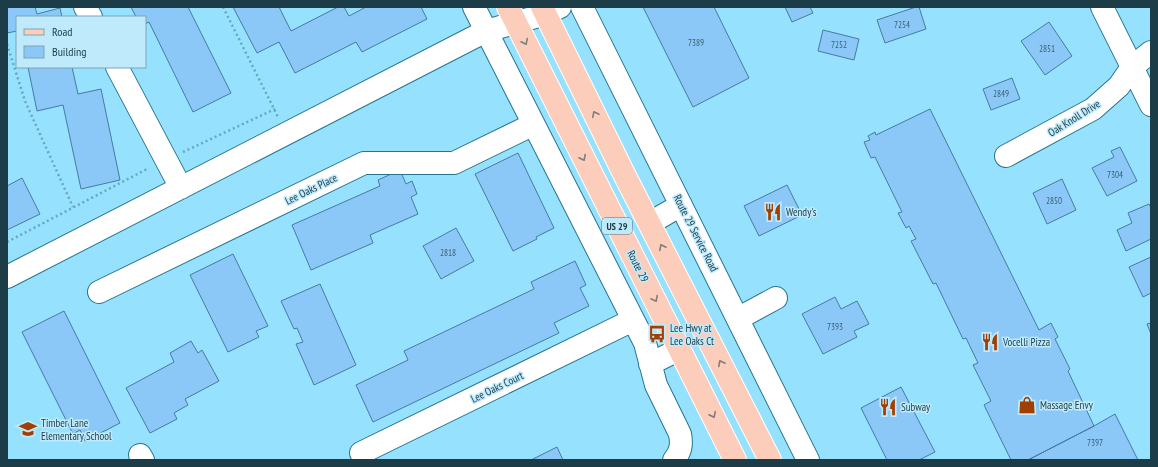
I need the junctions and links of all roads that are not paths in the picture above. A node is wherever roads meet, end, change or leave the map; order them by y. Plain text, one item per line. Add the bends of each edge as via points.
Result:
1 (85, 7) edge
2 (474, 7) edge
3 (582, 7) edge
4 (1102, 7) edge
5 (549, 9) edge
6 (511, 15) edge
7 (90, 16) edge
8 (486, 31) junction
9 (1151, 52) edge
10 (1132, 67) junction
11 (118, 68) edge
12 (1151, 105) edge
13 (532, 125) junction
14 (1006, 156) dead end
15 (181, 188) junction
16 (681, 205) junction
17 (650, 223) junction
18 (7, 277) edge
19 (99, 292) dead end
20 (776, 298) dead end
21 (738, 318) junction
22 (633, 320) junction
23 (680, 349) junction
24 (650, 364) junction
25 (361, 453) dead end
26 (674, 460) edge
27 (735, 460) edge
28 (770, 460) edge
29 (808, 460) edge

1 - 7 street
2 - 8 street
3 - 16 street, Route 29 Service Road
4 - 10 street
5 - 6 street
17 -> 5 main road, US 29
6 - 8 street
6 -> 23 main road, Route 29 / US 29
8 - 13 street
8 - 15 street
9 - 10 street, Oak Knoll Drive
10 - 12 street
10 - 14 street, Oak Knoll Drive via 1119,86 1093,109
11 - 15 street
13 - 19 street, Lee Oaks Place via 454,163 364,163
13 - 22 street via 576,205
15 - 18 street
16 - 17 street
16 - 21 street, Route 29 Service Road
28 -> 17 main road, US 29
20 - 21 street
21 - 29 street, Route 29 Service Road
22 - 24 street via 645,343
22 - 25 street, Lee Oaks Court
23 - 24 street
23 -> 27 main road, Route 29 / US 29
24 - 26 street via 656,385 680,434 680,452

